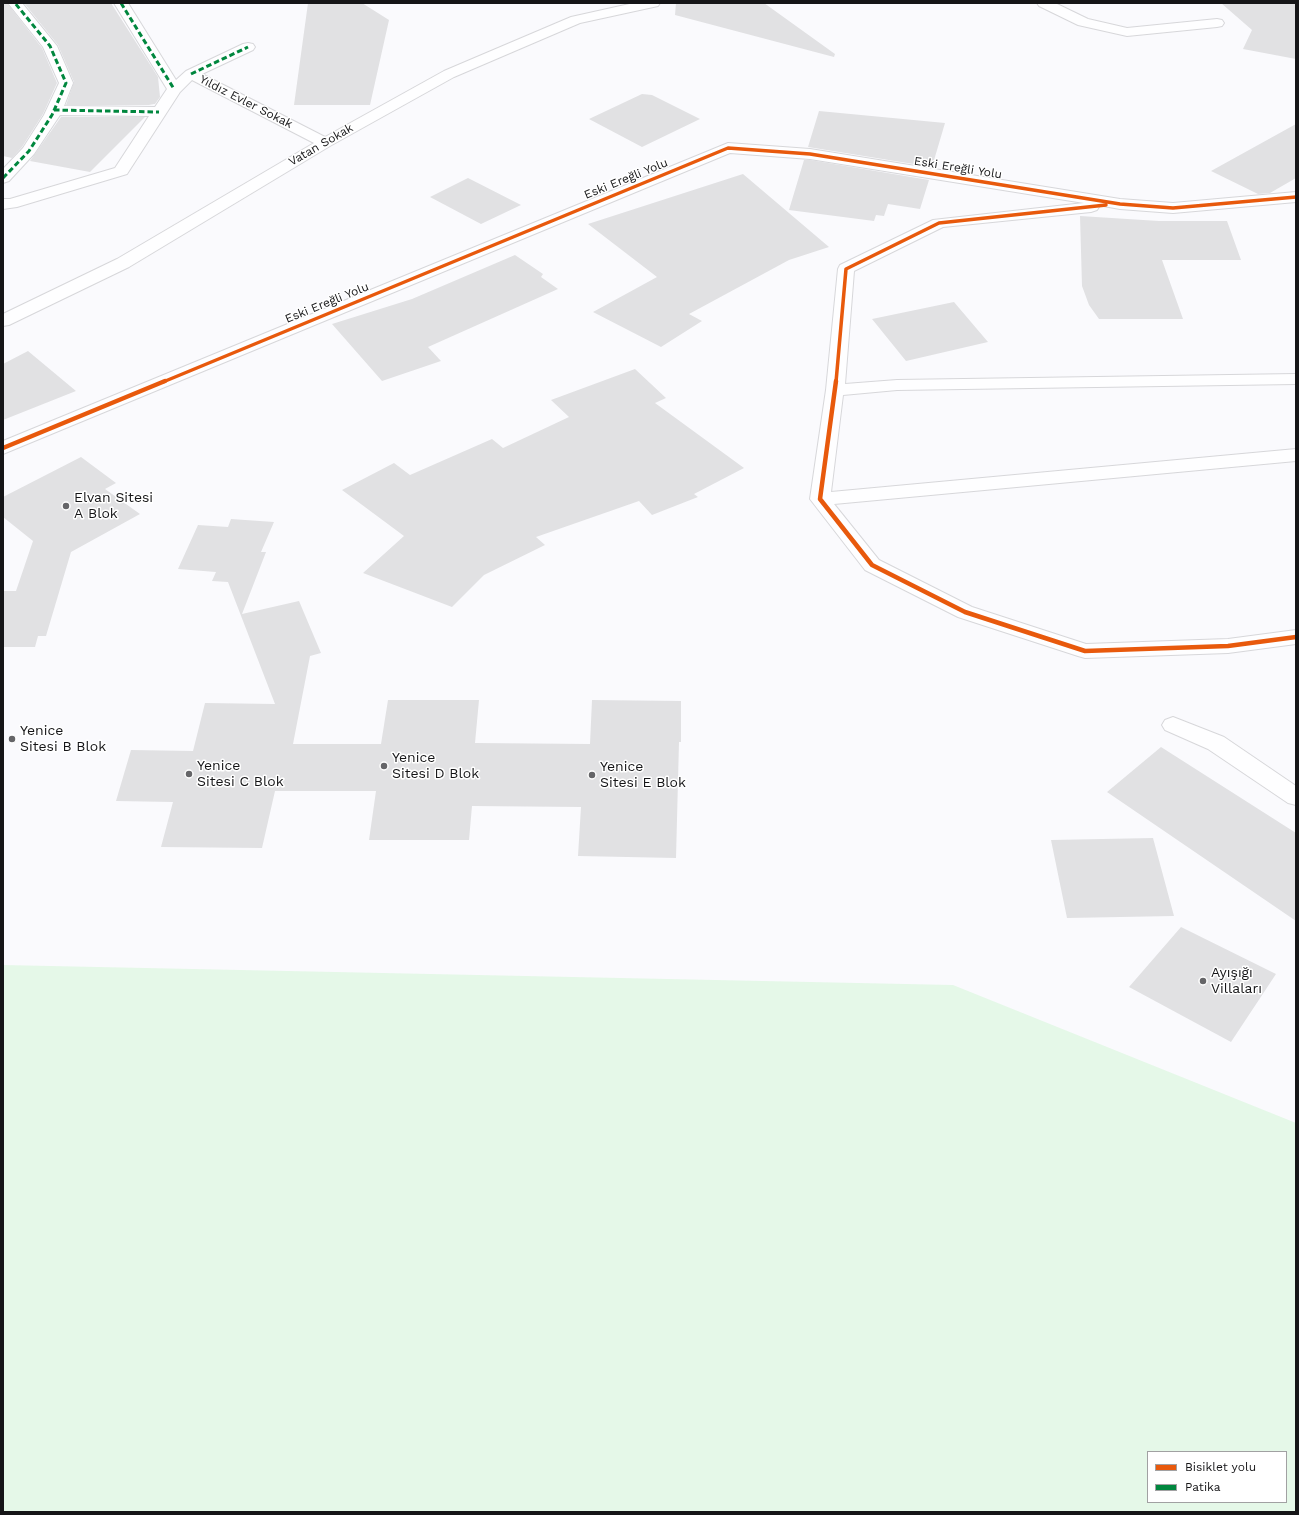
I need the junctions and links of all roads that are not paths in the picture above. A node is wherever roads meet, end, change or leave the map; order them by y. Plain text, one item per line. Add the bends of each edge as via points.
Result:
1 (14, 3) edge
2 (121, 3) edge
3 (654, 3) edge
4 (1044, 3) edge
5 (1217, 23) dead end
6 (248, 47) dead end
7 (191, 74) junction
8 (174, 89) junction
9 (54, 110) junction
10 (159, 112) junction
11 (325, 143) junction
12 (3, 178) edge
13 (1296, 197) edge
14 (3, 204) edge
15 (1120, 204) junction
16 (3, 320) edge
17 (1296, 380) edge
18 (835, 390) junction
19 (3, 448) edge
20 (1296, 455) edge
21 (820, 499) junction
22 (1296, 637) edge
23 (1173, 725) dead end
24 (1296, 797) edge

1 - 9 street via 50,46 66,83
2 - 8 street
3 - 11 street, Vatan Sokak via 576,20 449,74
4 - 5 street via 1083,22 1127,32
6 - 7 street
7 - 8 street, Yıldız Evler Sokak
7 - 11 street, Yıldız Evler Sokak
8 - 10 street, Yıldız Evler Sokak
9 - 10 street
9 - 12 street via 30,151
10 - 14 street, Yıldız Evler Sokak via 120,170 11,204
11 - 16 street, Vatan Sokak via 123,262
13 - 15 street, Eski Ereğli Yolu via 1172,208
15 - 18 street via 938,223 846,269
15 - 19 street, Eski Ereğli Yolu via 810,154 728,148
17 - 18 street via 897,385
18 - 21 street
20 - 21 street
21 - 22 street via 872,565 965,612 1085,651 1228,646
23 - 24 street via 1216,743

